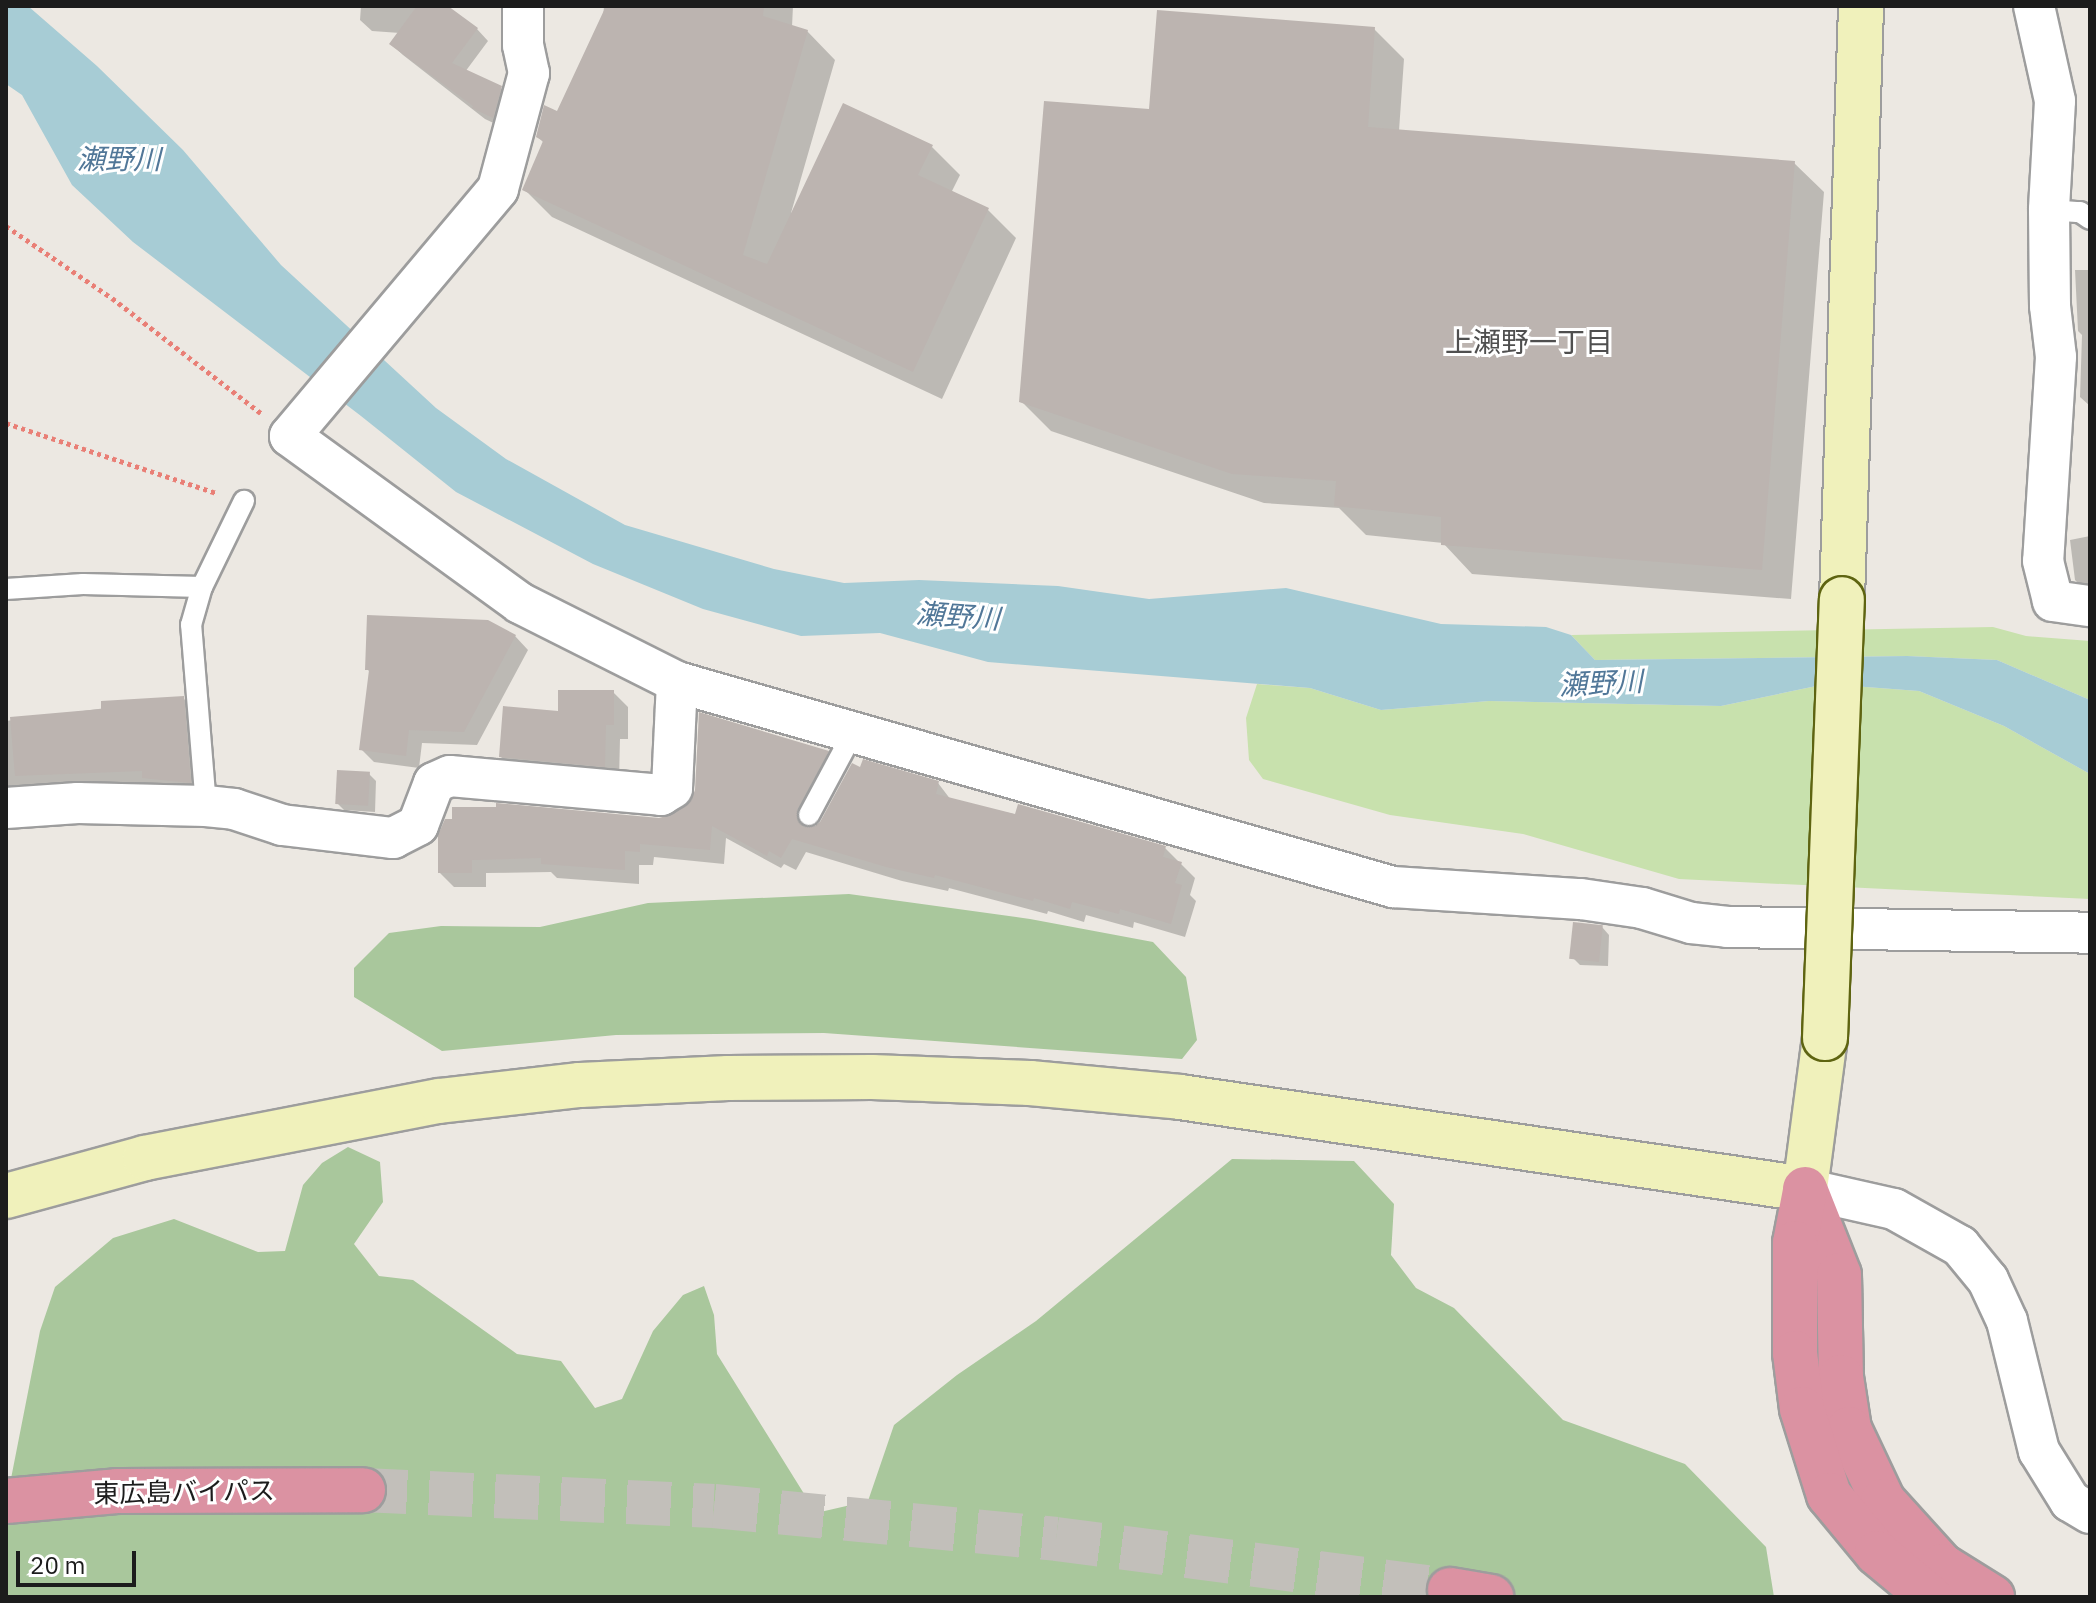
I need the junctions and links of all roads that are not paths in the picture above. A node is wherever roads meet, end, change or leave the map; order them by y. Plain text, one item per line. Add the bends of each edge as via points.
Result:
1 (523, 6) edge
2 (1861, 6) edge
3 (2034, 6) edge
4 (2049, 210) junction
5 (2090, 219) edge
6 (244, 501) road end
7 (202, 587) junction
8 (6, 589) edge
9 (2090, 606) edge
10 (677, 682) junction
11 (853, 733) junction
12 (206, 806) junction
13 (6, 808) edge
14 (809, 815) dead end
15 (2090, 933) edge
16 (1805, 1189) junction
17 (6, 1196) edge
18 (363, 1490) tunnel mouth
19 (6, 1501) edge
20 (2090, 1513) edge
21 (1930, 1597) edge
22 (1992, 1597) edge

1 - 10 street via 529,73 498,189 295,429 520,603
2 - 16 street, bridge via 1825,1038
3 - 4 street via 2055,101
4 - 5 lane via 2080,212
4 - 9 street via 2056,357 2043,561 2053,601
6 - 7 lane
7 - 8 lane via 83,584
7 - 12 lane via 191,625
10 - 11 street
10 - 12 street via 672,788 661,795 450,776 434,783 418,825 393,838 282,825
11 - 14 lane
11 - 15 street via 1393,887 1581,899 1728,927
12 - 13 street via 78,803
16 - 17 street via 1180,1097 1030,1083 872,1077 580,1085 439,1101 145,1158
16 - 20 street via 1894,1209 1960,1246 1988,1280 2007,1321 2039,1451 2070,1501
16 - 21 highway via 1795,1243 1795,1353 1802,1409 1829,1495 1877,1553
16 - 22 highway via 1839,1275 1841,1377 1849,1429 1883,1501 1942,1566
18 - 19 highway, 東広島バイパス via 117,1491

